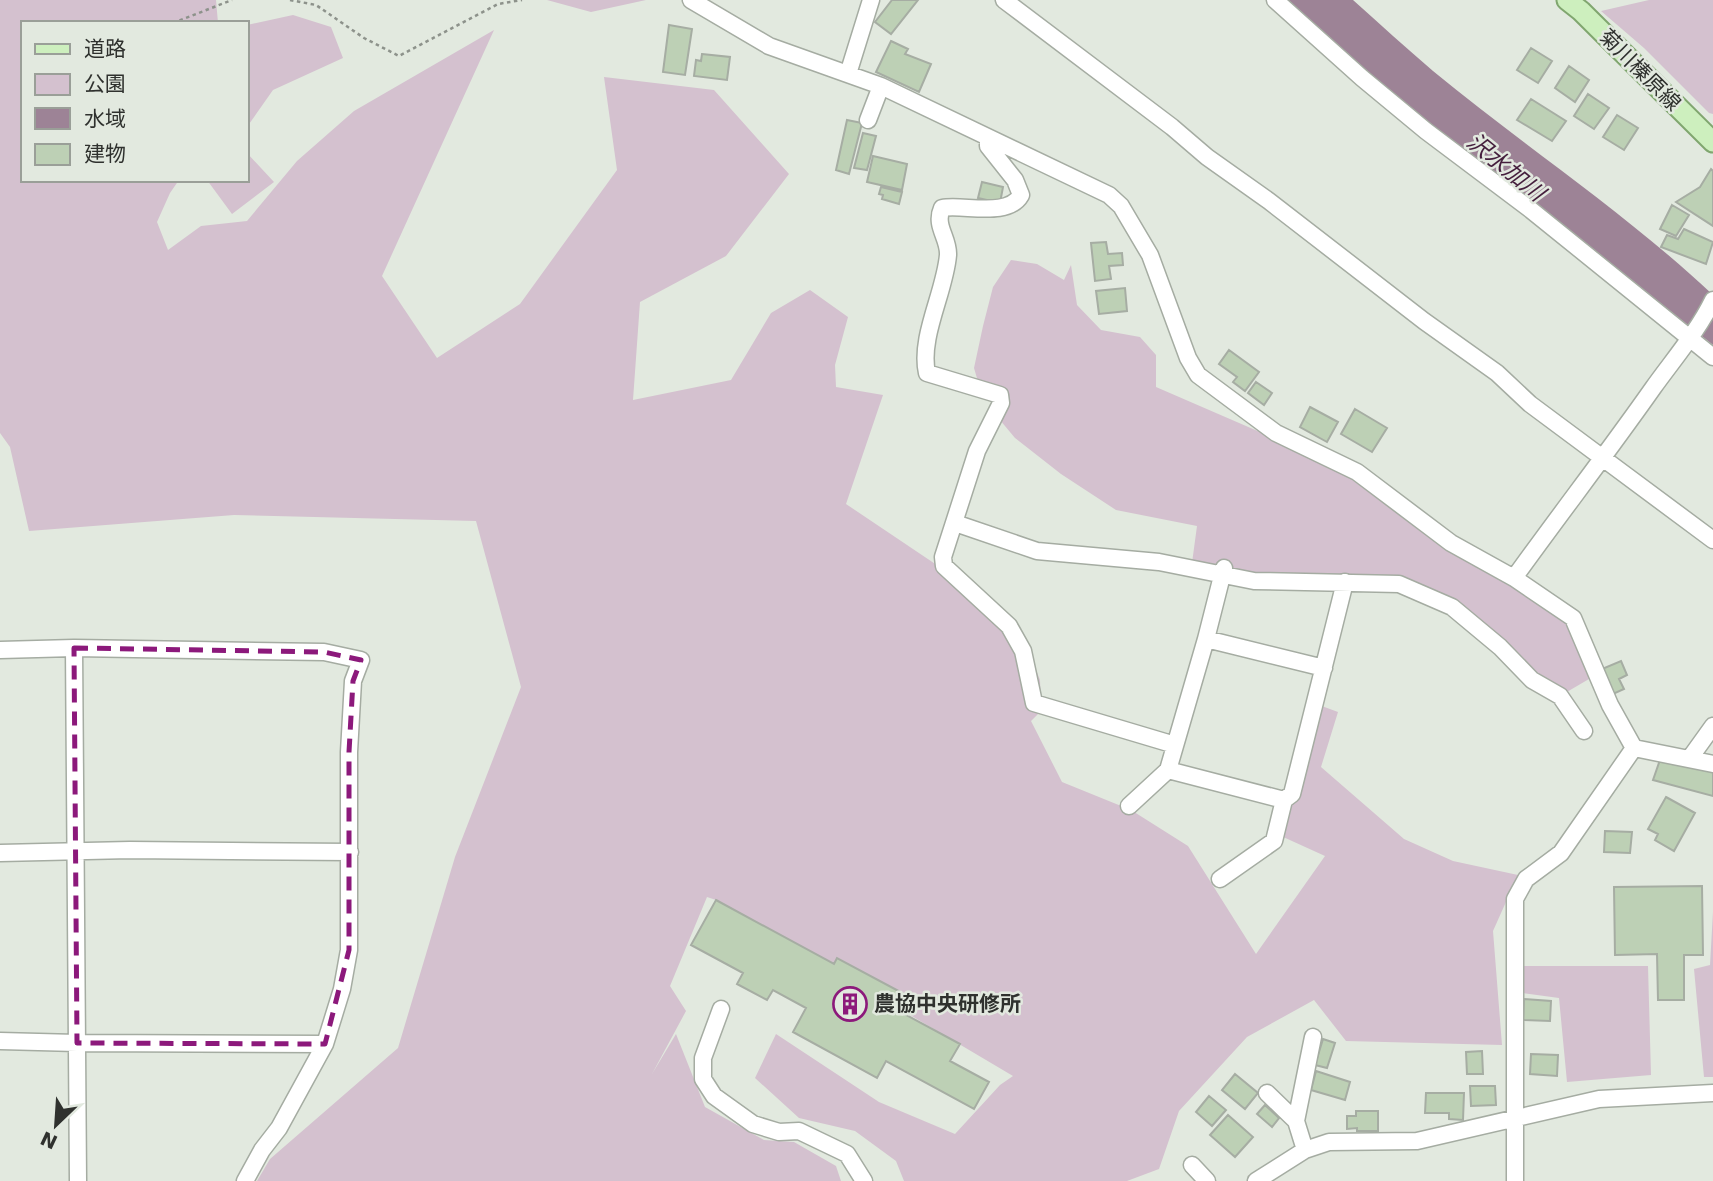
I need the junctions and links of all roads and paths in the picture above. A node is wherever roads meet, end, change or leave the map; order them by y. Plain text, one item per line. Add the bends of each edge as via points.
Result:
1 (232, 0) edge
2 (290, 0) edge
3 (522, 0) edge
4 (691, 0) edge
5 (871, 0) edge
6 (1004, 0) edge
7 (1275, 0) edge
8 (1567, 0) edge
9 (178, 21) edge
10 (848, 74) junction
11 (881, 86) junction
12 (868, 120) dead end
13 (988, 139) junction
14 (1713, 142) edge
15 (1712, 302) edge
16 (1691, 335) junction
17 (1713, 357) edge
18 (1604, 457) junction
19 (955, 523) junction
20 (1713, 541) edge
21 (1224, 572) junction
22 (1514, 578) junction
23 (1345, 582) junction
24 (1206, 639) junction
25 (74, 648) junction
26 (0, 650) edge
27 (1324, 668) junction
28 (1713, 726) edge
29 (1584, 731) dead end
30 (1175, 745) junction
31 (1634, 748) junction
32 (1690, 758) junction
33 (1713, 764) edge
34 (1167, 770) junction
35 (1284, 800) junction
36 (1129, 806) dead end
37 (76, 851) junction
38 (350, 852) junction
39 (0, 853) edge
40 (1220, 879) dead end
41 (721, 1009) dead end
42 (1313, 1037) dead end
43 (0, 1041) edge
44 (77, 1043) junction
45 (325, 1044) junction
46 (1266, 1093) dead end
47 (1713, 1093) edge
48 (1514, 1118) junction
49 (1296, 1121) junction
50 (1305, 1150) junction
51 (1192, 1165) dead end
52 (78, 1181) edge
53 (245, 1181) edge
54 (864, 1181) edge
55 (1207, 1181) edge
56 (1256, 1181) edge
57 (1515, 1181) edge

1 - 9 path
2 - 3 path via 316,5 400,56 498,4
4 - 10 street via 769,46
5 - 10 street
6 - 18 street
7 - 16 street via 1426,131
8 - 14 main road, 菊川榛原線
10 - 11 street
11 - 12 street
11 - 13 street
13 - 19 street via 988,146 1021,195 1006,208 942,208 938,216 948,253 925,366 927,373 1000,396
13 - 22 street via 1109,195 1121,206 1150,255 1188,358 1206,382 1276,433 1357,472 1451,543
15 - 16 street
16 - 17 street
16 - 18 street
18 - 20 street
18 - 22 street
19 - 21 street via 1037,551
19 - 30 street via 944,566 1009,626 1023,651 1034,703
21 - 23 street via 1254,581
21 - 24 street
22 - 31 street via 1573,618
23 - 27 street
23 - 29 street via 1399,584 1452,607 1532,680 1560,696
24 - 27 street
24 - 30 street
25 - 26 street
25 - 37 street
25 - 38 street via 324,652 361,660 353,681
27 - 35 street via 1292,794
28 - 32 street
30 - 34 street
31 - 32 street
31 - 48 street via 1561,853 1526,879 1515,899
32 - 33 street
34 - 35 street
34 - 36 street
35 - 40 street via 1274,841
37 - 38 street
37 - 39 street
37 - 44 street
38 - 45 street via 349,950
41 - 54 street via 702,1058 703,1079 714,1096 753,1124 779,1132 799,1131 847,1154
42 - 49 street
43 - 44 street
44 - 45 street
44 - 52 street
45 - 53 street
46 - 49 street
47 - 48 street via 1600,1099
48 - 50 street via 1416,1141 1329,1142
48 - 57 street
49 - 50 street
50 - 56 street
51 - 55 street

